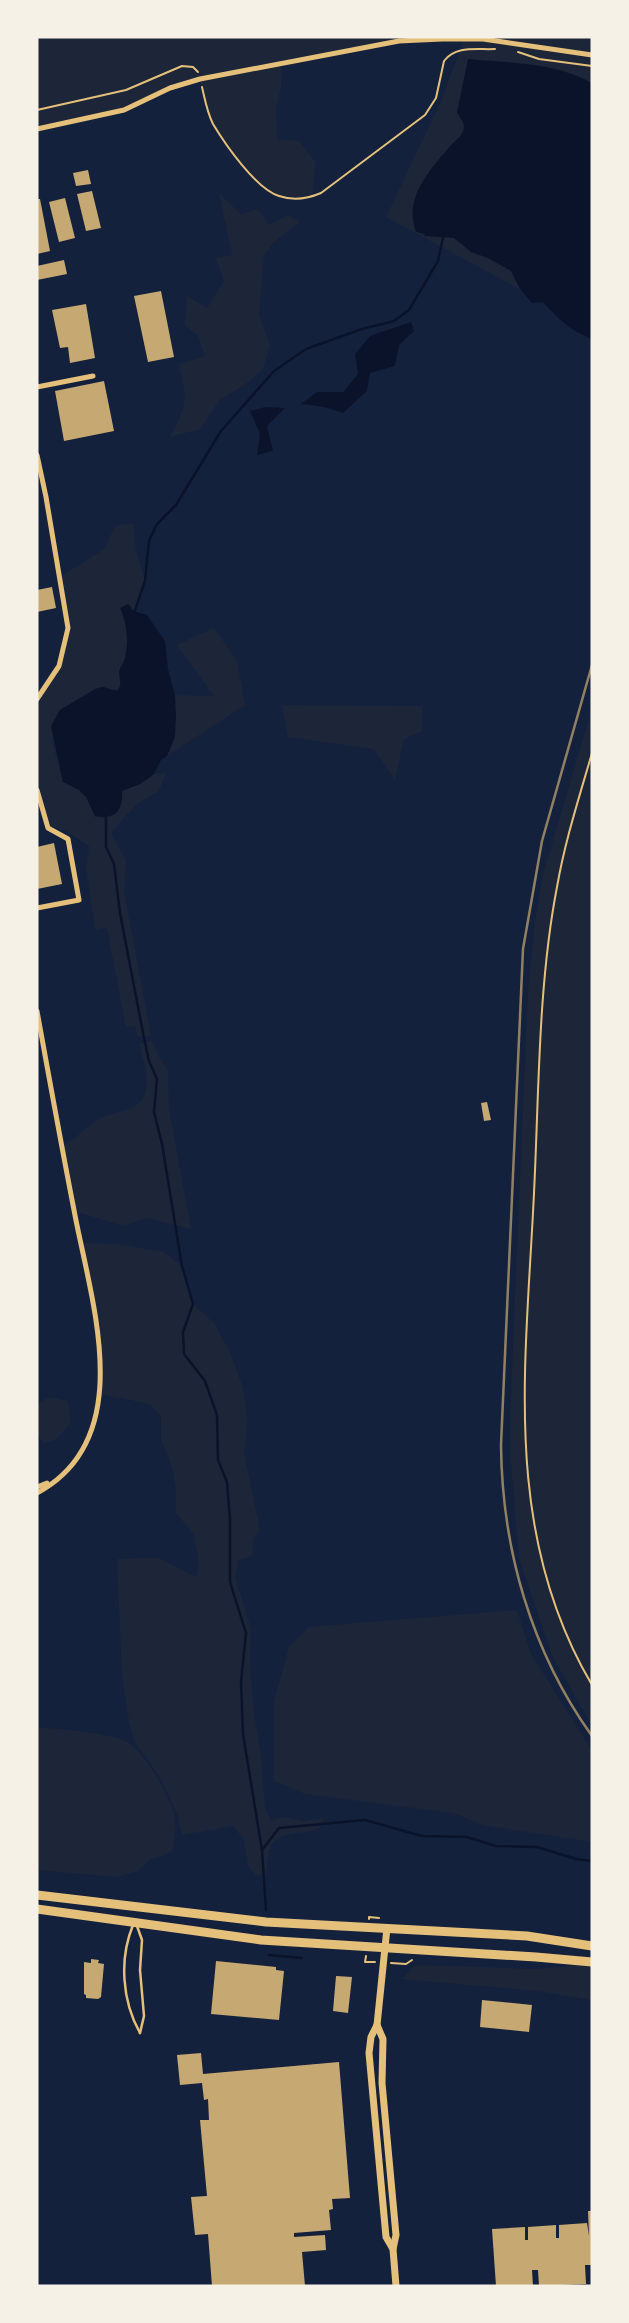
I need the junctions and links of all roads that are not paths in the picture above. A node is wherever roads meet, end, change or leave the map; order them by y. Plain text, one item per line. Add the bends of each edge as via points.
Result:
1 (592, 55) edge
2 (37, 129) edge
3 (93, 376) dead end
4 (37, 387) edge
5 (37, 455) edge
6 (37, 699) edge
7 (37, 790) edge
8 (37, 908) edge
9 (37, 1011) edge
10 (53, 1481) junction
11 (37, 1487) edge
12 (37, 1493) edge
13 (37, 1895) edge
14 (136, 1906) junction
15 (37, 1909) edge
16 (135, 1921) junction
17 (387, 1928) junction
18 (592, 1946) edge
19 (385, 1948) junction
20 (592, 1962) edge
21 (377, 2025) junction
22 (393, 2249) junction
23 (397, 2286) edge

1 - 2 street via 484,39 399,41 200,79 124,110
3 - 4 street
5 - 6 street via 68,628 60,666
7 - 8 street via 48,828 68,839 79,900
9 - 10 street via 100,1356 99,1394 89,1434 75,1461
10 - 11 street
10 - 12 street
13 - 14 main road
14 - 16 street
14 - 17 main road via 266,1922
15 - 16 main road
16 - 16 lane via 127,1941 124,1980 140,2033 144,2016 142,1940
16 - 19 main road via 261,1940
17 - 18 main road via 527,1936
17 - 19 street
19 - 20 main road
19 - 21 street
21 - 22 street via 383,2039 382,2083 396,2235
21 - 22 street via 371,2037 370,2075 386,2237
22 - 23 street

